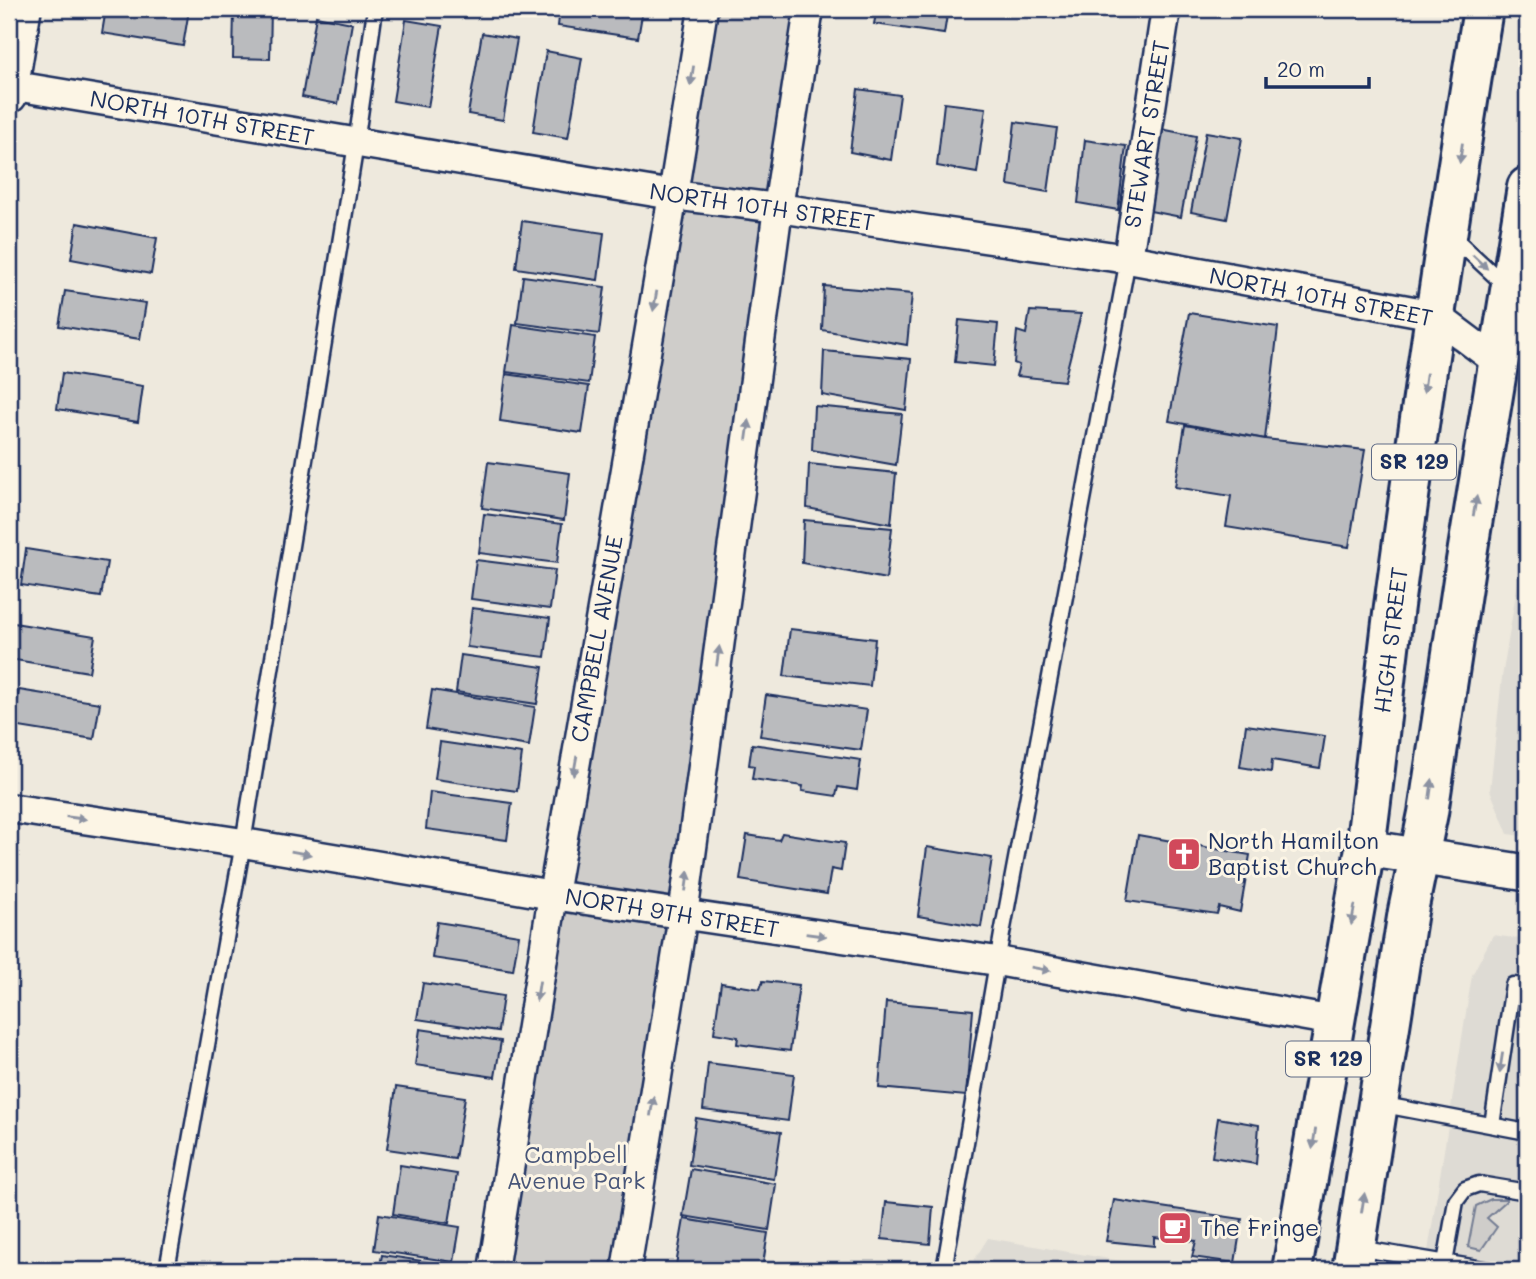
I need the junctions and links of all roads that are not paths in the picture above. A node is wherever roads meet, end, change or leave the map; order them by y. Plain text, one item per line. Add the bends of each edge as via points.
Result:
1 (23, 9) edge
2 (375, 9) edge
3 (703, 9) edge
4 (809, 9) edge
5 (1166, 9) edge
6 (1483, 9) edge
7 (9, 89) edge
8 (356, 144) junction
9 (1527, 187) edge
10 (673, 195) junction
11 (778, 208) junction
12 (1449, 233) junction
13 (1128, 259) junction
14 (1519, 293) edge
15 (1435, 315) junction
16 (1499, 363) junction
17 (9, 808) edge
18 (243, 843) junction
19 (1365, 848) junction
20 (1420, 856) junction
21 (1527, 873) edge
22 (553, 895) junction
23 (683, 915) junction
24 (997, 961) junction
25 (1527, 986) edge
26 (1334, 1021) junction
27 (1378, 1103) junction
28 (1492, 1125) junction
29 (1527, 1132) edge
30 (1527, 1192) edge
31 (1354, 1259) edge
32 (1446, 1263) junction
33 (167, 1270) edge
34 (493, 1270) edge
35 (626, 1270) edge
36 (944, 1270) edge
37 (1292, 1270) edge
38 (1490, 1270) edge

1 - 7 street
2 - 8 lane
3 -> 10 street, CAMPBELL AVENUE
4 - 11 street
5 - 13 street, STEWART STREET
6 -> 12 highway, HIGH STREET / SR 129
7 - 8 street, NORTH 10TH STREET
8 - 10 street, NORTH 10TH STREET
8 - 18 lane
9 - 14 highway, SR 129
10 - 11 street, NORTH 10TH STREET
10 -> 22 street, CAMPBELL AVENUE
11 - 13 street, NORTH 10TH STREET
23 -> 11 street
12 -> 14 lane
12 - 15 highway, HIGH STREET / SR 129
13 - 15 street, NORTH 10TH STREET
13 - 24 lane
14 - 16 highway, SR 129
15 - 16 street, NORTH 10TH STREET
15 -> 19 highway, HIGH STREET / SR 129
20 -> 16 highway, SR 129
17 -> 18 street, NORTH 9TH STREET
18 -> 22 street, NORTH 9TH STREET
18 - 33 lane
19 - 20 street
19 -> 26 highway, HIGH STREET / SR 129
20 - 21 street
20 - 27 highway, SR 129
22 - 23 street, NORTH 9TH STREET
22 -> 34 street, CAMPBELL AVENUE
23 -> 24 street, NORTH 9TH STREET
35 -> 23 street
24 -> 26 street, NORTH 9TH STREET
24 - 36 lane
25 -> 28 lane via 1513,985
26 -> 37 highway, HIGH STREET / SR 129
27 - 28 lane
31 -> 27 highway, SR 129
28 - 29 lane
30 - 32 lane via 1479,1184 1465,1189 1456,1201
31 - 32 lane
32 - 38 lane

